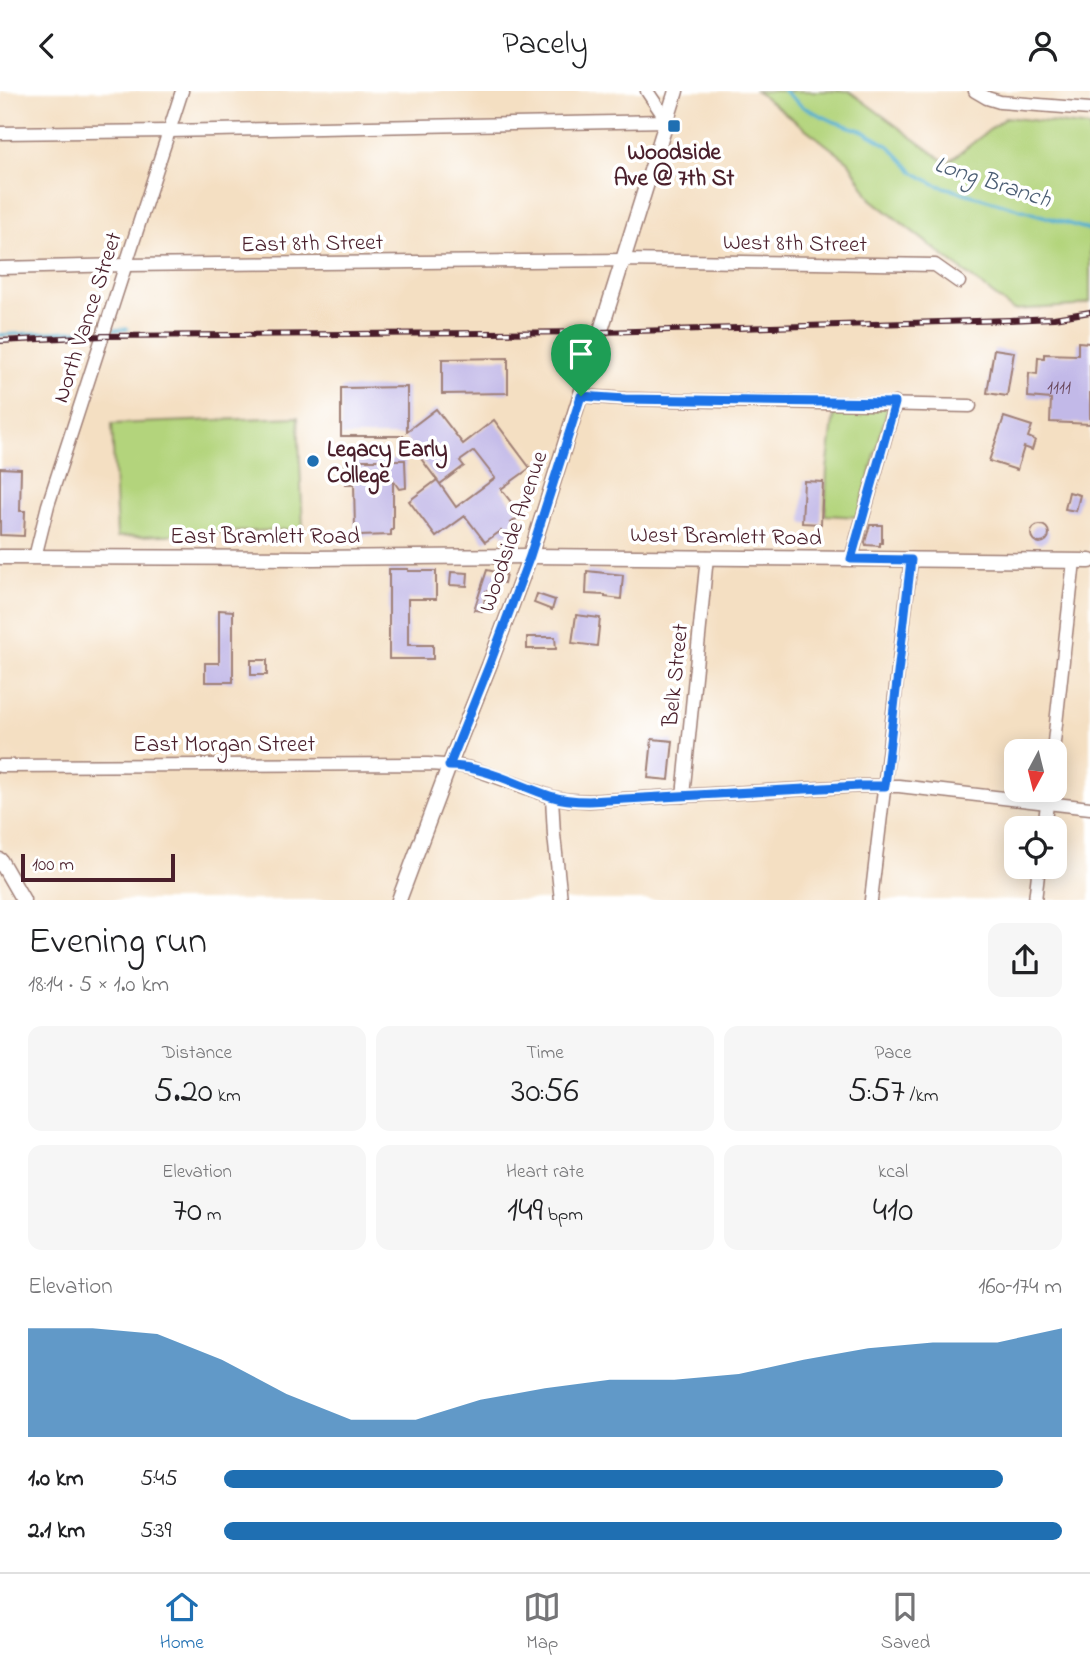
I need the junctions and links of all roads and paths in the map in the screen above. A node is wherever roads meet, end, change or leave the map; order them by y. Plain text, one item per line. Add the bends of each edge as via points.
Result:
1 (182, 91) edge
2 (647, 91) edge
3 (676, 91) edge
4 (975, 91) edge
5 (1090, 109) edge
6 (667, 121) junction
7 (169, 131) junction
8 (0, 133) edge
9 (624, 260) junction
10 (125, 265) junction
11 (0, 268) edge
12 (959, 282) dead end
13 (581, 396) junction
14 (895, 403) junction
15 (970, 406) dead end
16 (530, 556) junction
17 (0, 557) edge
18 (35, 557) junction
19 (707, 557) junction
20 (851, 559) junction
21 (911, 560) junction
22 (1074, 561) junction
23 (1090, 561) edge
24 (1054, 739) edge
25 (0, 766) edge
26 (449, 766) junction
27 (885, 786) junction
28 (683, 796) junction
29 (552, 797) junction
30 (1047, 803) junction
31 (1090, 808) edge
32 (1045, 816) edge
33 (0, 860) edge
34 (1037, 879) edge
35 (23, 900) edge
36 (399, 900) edge
37 (561, 900) edge
38 (871, 900) edge
39 (1035, 900) edge

1 - 7 street, North Vance Street
2 - 6 street
3 - 6 street, Woodside Avenue
4 - 5 street via 1000,102
6 - 7 street
6 - 9 street, Woodside Avenue
7 - 8 street
7 - 10 street, North Vance Street
9 - 10 street, East 8th Street
9 - 12 street, West 8th Street via 935,265
9 - 13 street, Woodside Avenue
10 - 11 street, East 8th Street
10 - 18 street, North Vance Street
13 - 14 street
13 - 16 street, Woodside Avenue
14 - 15 street
14 - 20 street
16 - 18 street, East Bramlett Road
16 - 19 street, West Bramlett Road
16 - 26 street, Woodside Avenue
17 - 18 street, East Bramlett Road
19 - 20 street, West Bramlett Road
19 - 28 street, Belk Street
20 - 21 street, West Bramlett Road
21 - 22 street, West Bramlett Road
21 - 27 street
22 - 23 street, West Bramlett Road
22 - 24 street
25 - 26 street, East Morgan Street
26 - 29 street, East Morgan Street via 474,769
26 - 36 street, Woodside Avenue
27 - 28 street, East Morgan Street
27 - 30 street, East Morgan Street
27 - 38 street
28 - 29 street, East Morgan Street via 589,801
29 - 37 street
30 - 31 street, East Morgan Street
30 - 32 street
33 - 35 street
34 - 39 street

